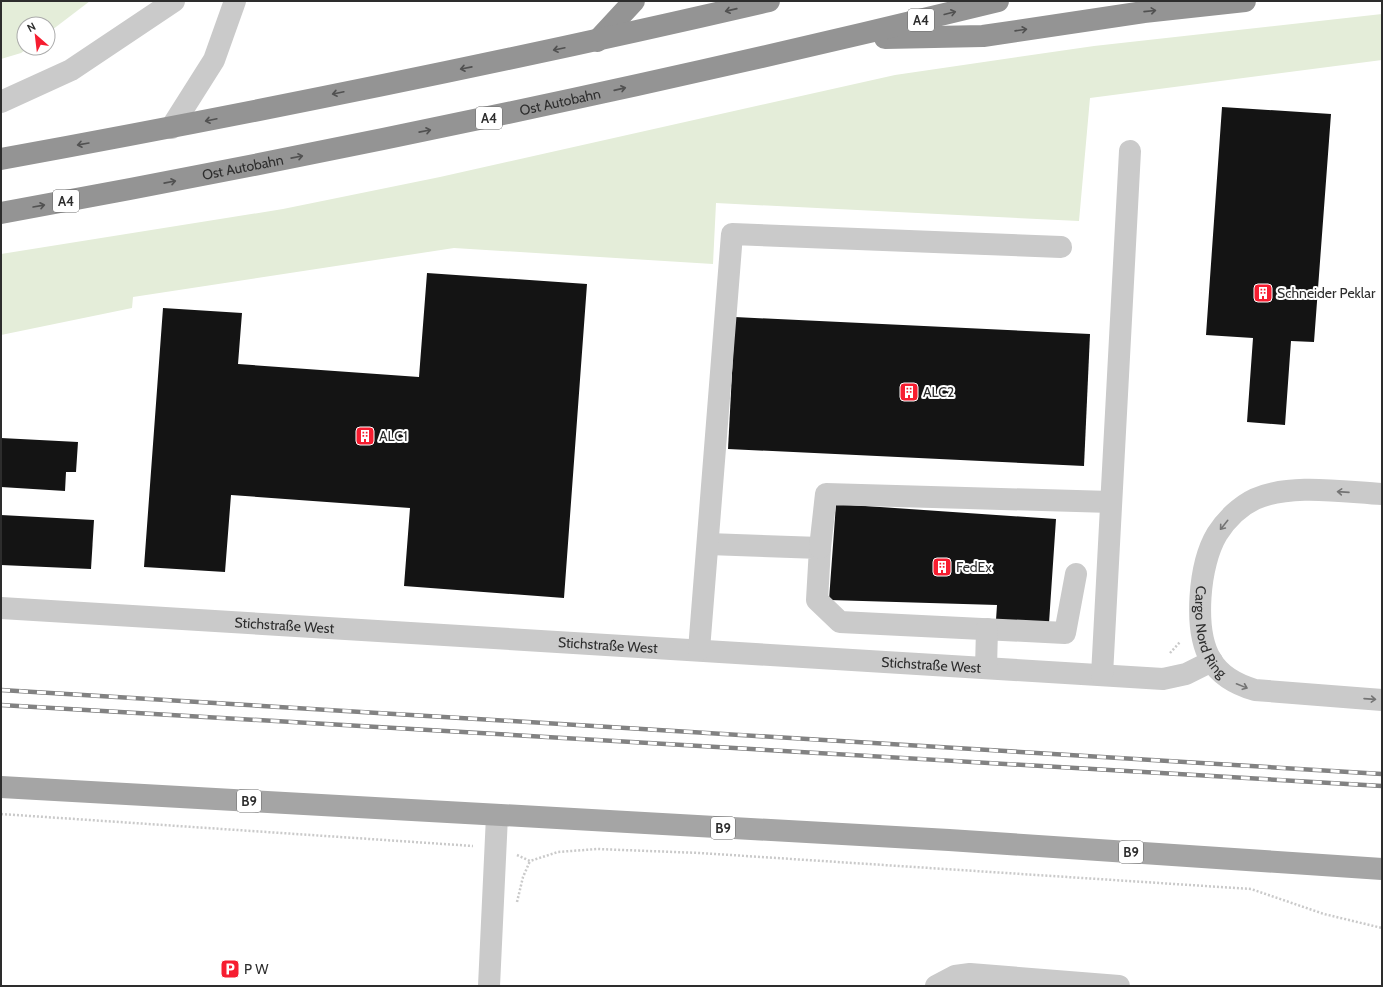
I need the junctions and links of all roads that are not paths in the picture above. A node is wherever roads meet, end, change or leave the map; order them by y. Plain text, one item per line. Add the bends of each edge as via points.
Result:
1 (174, 1) edge
2 (236, 1) edge
3 (634, 1) edge
4 (769, 1) edge
5 (998, 1) edge
6 (1246, 1) edge
7 (844, 39) junction
8 (597, 41) junction
9 (1, 102) edge
10 (171, 128) junction
11 (1130, 151) dead end
12 (1, 159) edge
13 (1, 213) edge
14 (1061, 247) dead end
15 (1382, 494) edge
16 (1111, 502) junction
17 (708, 544) junction
18 (820, 548) junction
19 (1076, 574) dead end
20 (1, 608) edge
21 (987, 629) junction
22 (699, 650) junction
23 (1212, 661) junction
24 (986, 668) junction
25 (1102, 675) junction
26 (1382, 700) edge
27 (1, 787) edge
28 (497, 816) junction
29 (1382, 869) edge
30 (489, 986) edge
31 (936, 986) edge
32 (1119, 986) edge

1 - 9 street via 71,70
2 - 10 street via 214,60
3 - 8 highway
4 -> 8 highway
7 -> 5 highway, Ost Autobahn / A4
7 -> 6 highway via 983,36 1144,12
13 -> 7 highway, Ost Autobahn / A4 via 311,155
8 -> 10 highway
10 -> 12 highway
11 - 16 street
14 - 17 street via 732,234
15 -> 23 street, Cargo Nord Ring via 1320,490 1276,492 1255,500 1235,512 1217,534 1206,560 1200,610 1201,633 1203,644
16 - 18 street via 826,494
16 - 25 street
17 - 18 street
17 - 22 street
18 - 21 street via 817,600 840,622
19 - 21 street via 1065,633
20 - 22 street, Stichstraße West
21 - 24 street
22 - 24 street, Stichstraße West
23 - 25 street, Stichstraße West via 1186,674 1163,679
23 -> 26 street, Cargo Nord Ring via 1224,675 1238,685 1255,690
24 - 25 street, Stichstraße West
27 - 28 main road, B9
28 - 29 main road, B9 via 949,840
28 - 30 street
31 - 32 street via 955,976 970,974

